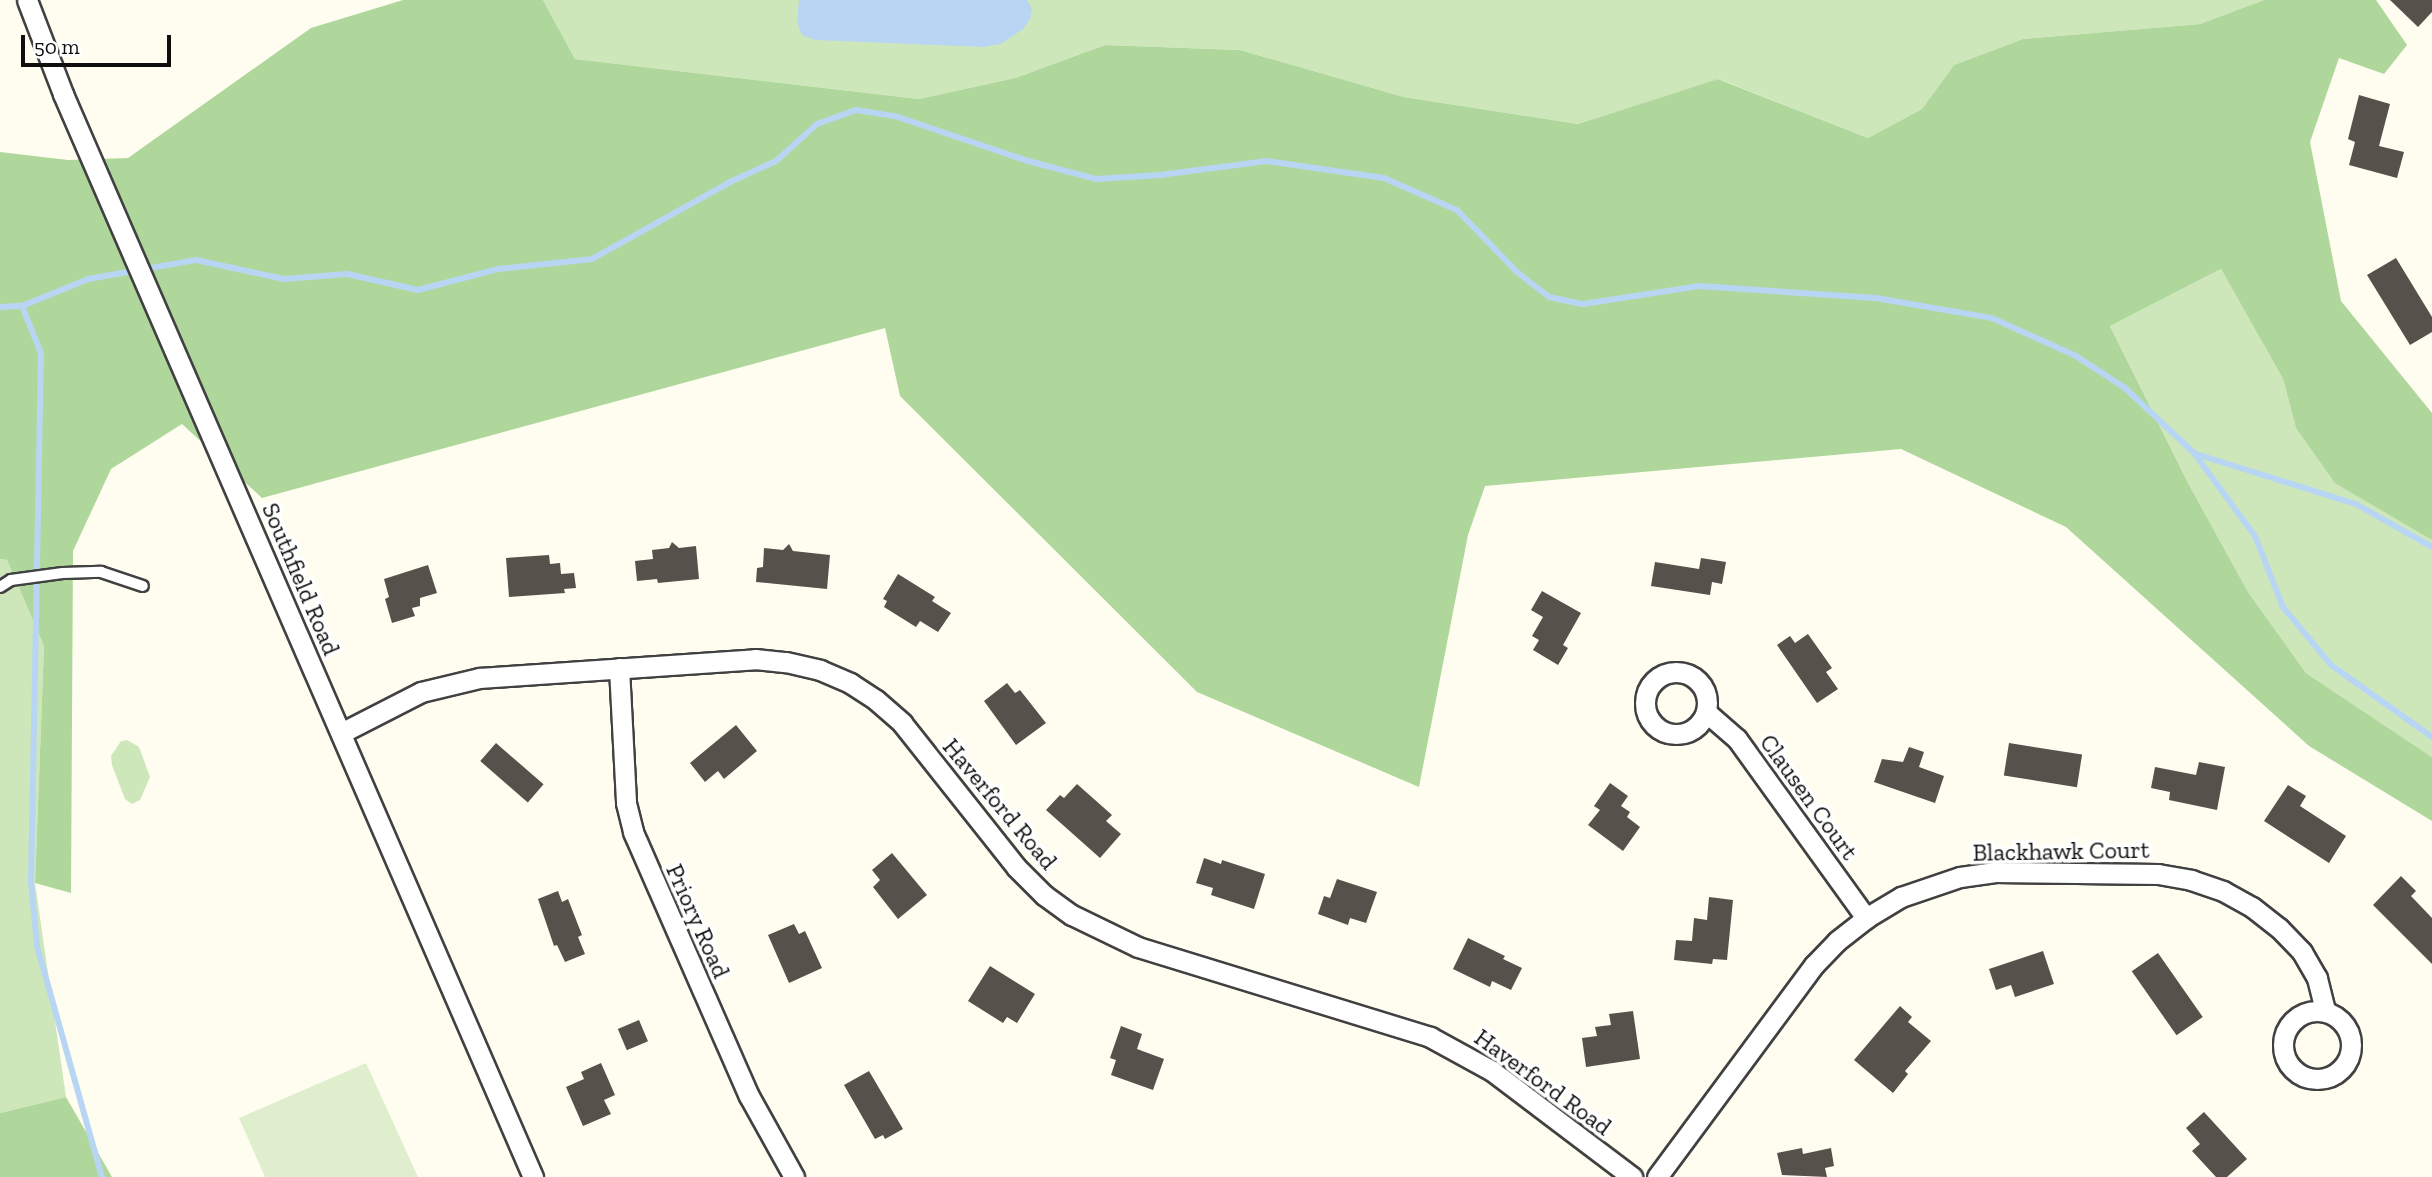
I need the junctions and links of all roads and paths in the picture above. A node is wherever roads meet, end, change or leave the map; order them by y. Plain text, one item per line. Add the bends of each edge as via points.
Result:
1 (27, 0) edge
2 (143, 586) dead end
3 (0, 587) edge
4 (619, 668) junction
5 (1706, 712) dead end
6 (341, 733) junction
7 (1866, 918) junction
8 (2325, 1011) dead end
9 (533, 1177) edge
10 (794, 1177) edge
11 (1632, 1177) edge
12 (1657, 1177) edge

1 - 6 street, Southfield Road
2 - 3 lane via 101,572 11,580
4 - 6 street, Haverford Road via 451,682 421,691
4 - 10 street, Priory Road via 626,803 633,832 749,1096
4 - 11 street, Haverford Road via 755,659 820,670 849,683 902,723 1016,867 1072,915 1138,947 1440,1042 1492,1071
5 - 7 street, Clausen Court via 1737,738
6 - 9 street, Southfield Road
7 - 8 street, Blackhawk Court via 1931,885 1994,872 2158,874 2191,880 2243,902 2279,928 2302,952 2317,978
7 - 12 street, Blackhawk Court via 1814,965

